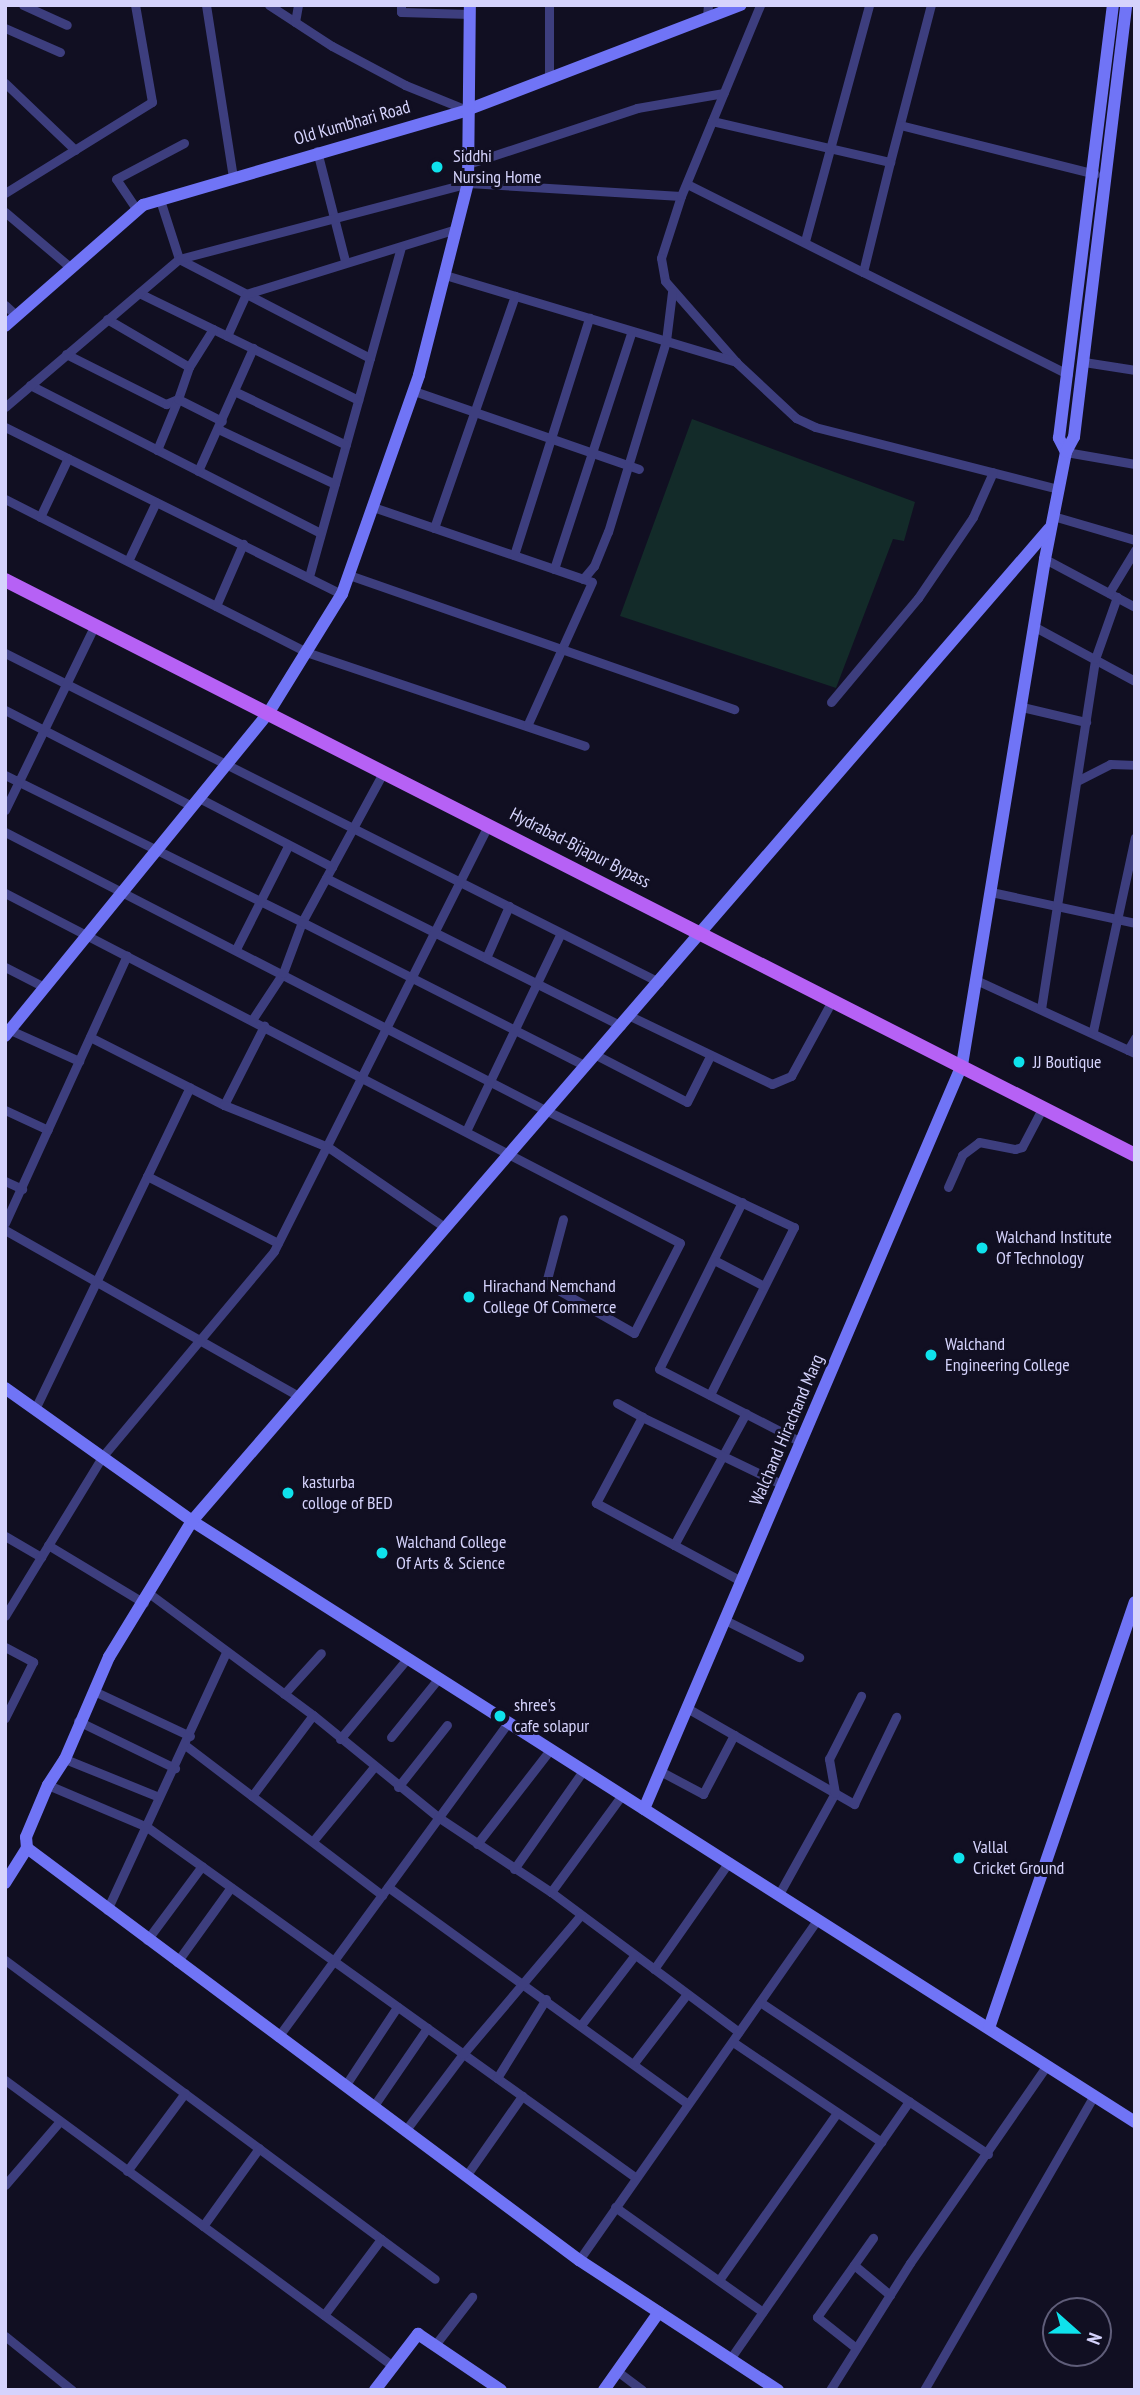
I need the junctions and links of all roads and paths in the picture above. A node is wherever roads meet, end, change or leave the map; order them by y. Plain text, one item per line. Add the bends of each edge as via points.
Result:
1 (23, 5) edge
2 (135, 5) edge
3 (206, 5) edge
4 (269, 5) edge
5 (298, 5) edge
6 (401, 5) edge
7 (549, 5) edge
8 (741, 5) edge
9 (760, 5) edge
10 (869, 5) edge
11 (931, 5) edge
12 (1113, 5) edge
13 (1126, 5) edge
14 (470, 10) edge
15 (707, 11) edge
16 (295, 22) junction
17 (68, 25) dead end
18 (5, 28) edge
19 (60, 51) dead end
20 (549, 77) junction
21 (5, 83) edge
22 (723, 93) junction
23 (467, 110) junction
24 (712, 121) junction
25 (900, 125) junction
26 (184, 143) dead end
27 (75, 149) junction
28 (832, 149) junction
29 (317, 151) junction
30 (890, 162) junction
31 (468, 164) junction
32 (1095, 174) junction
33 (233, 178) junction
34 (468, 183) junction
35 (687, 184) junction
36 (5, 193) edge
37 (681, 196) junction
38 (160, 200) junction
39 (137, 211) junction
40 (5, 212) edge
41 (335, 221) junction
42 (456, 229) junction
43 (805, 242) junction
44 (401, 247) junction
45 (179, 260) junction
46 (345, 261) junction
47 (72, 268) junction
48 (863, 272) junction
49 (445, 275) junction
50 (672, 292) junction
51 (139, 293) junction
52 (246, 294) junction
53 (515, 296) junction
54 (5, 305) edge
55 (17, 316) junction
56 (589, 318) junction
57 (107, 320) junction
58 (5, 326) edge
59 (213, 329) junction
60 (632, 331) junction
61 (227, 335) junction
62 (666, 341) junction
63 (253, 348) junction
64 (66, 354) junction
65 (370, 358) junction
66 (1084, 362) junction
67 (737, 363) junction
68 (189, 367) junction
69 (1135, 370) edge
70 (1068, 374) junction
71 (30, 385) junction
72 (234, 391) junction
73 (414, 391) junction
74 (178, 399) junction
75 (358, 400) junction
76 (5, 407) edge
77 (476, 413) junction
78 (220, 425) junction
79 (5, 427) edge
80 (554, 440) junction
81 (346, 444) junction
82 (157, 450) junction
83 (1066, 452) junction
84 (593, 453) junction
85 (68, 458) junction
86 (626, 464) junction
87 (1135, 464) edge
88 (639, 469) dead end
89 (198, 471) junction
90 (993, 472) junction
91 (335, 484) junction
92 (1059, 489) junction
93 (5, 499) edge
94 (156, 502) junction
95 (373, 507) junction
96 (40, 517) junction
97 (1052, 522) junction
98 (434, 528) junction
99 (321, 533) junction
100 (1135, 540) edge
101 (243, 544) junction
102 (1135, 550) edge
103 (514, 555) junction
104 (1045, 559) junction
105 (128, 561) junction
106 (554, 569) junction
107 (349, 575) junction
108 (309, 577) junction
109 (583, 579) junction
110 (5, 580) edge
111 (342, 594) junction
112 (1113, 595) junction
113 (216, 607) junction
114 (1135, 607) edge
115 (95, 625) junction
116 (1035, 627) junction
117 (559, 648) junction
118 (306, 652) junction
119 (5, 653) edge
120 (1095, 659) junction
121 (1135, 681) edge
122 (66, 684) junction
123 (831, 702) dead end
124 (1022, 707) junction
125 (734, 709) dead end
126 (5, 710) edge
127 (269, 712) junction
128 (1086, 722) junction
129 (527, 726) junction
130 (44, 730) junction
131 (585, 746) dead end
132 (226, 764) junction
133 (1135, 765) edge
134 (384, 771) junction
135 (5, 775) edge
136 (1077, 781) junction
137 (19, 782) junction
138 (196, 802) junction
139 (5, 810) edge
140 (489, 824) junction
141 (354, 827) junction
142 (5, 832) edge
143 (1135, 837) edge
144 (288, 846) junction
145 (158, 849) junction
146 (332, 867) junction
147 (326, 878) junction
148 (460, 881) junction
149 (124, 890) junction
150 (991, 892) junction
151 (5, 893) edge
152 (260, 901) junction
153 (509, 906) junction
154 (1057, 907) junction
155 (1117, 919) junction
156 (302, 922) junction
157 (1135, 923) edge
158 (435, 932) junction
159 (702, 932) junction
160 (561, 933) junction
161 (90, 936) junction
162 (236, 949) junction
163 (127, 956) junction
164 (486, 958) junction
165 (5, 967) edge
166 (283, 973) junction
167 (412, 978) junction
168 (976, 980) junction
169 (659, 982) junction
170 (536, 984) junction
171 (44, 987) junction
172 (833, 999) junction
173 (1041, 1009) junction
174 (630, 1016) junction
175 (252, 1020) junction
176 (264, 1026) junction
177 (621, 1026) junction
178 (387, 1027) junction
179 (515, 1030) junction
180 (1093, 1031) junction
181 (7, 1033) edge
182 (90, 1037) junction
183 (1135, 1038) edge
184 (1131, 1051) edge
185 (596, 1055) junction
186 (709, 1058) junction
187 (79, 1061) junction
188 (962, 1065) junction
189 (586, 1066) junction
190 (363, 1076) junction
191 (489, 1081) junction
192 (190, 1087) junction
193 (224, 1105) junction
194 (1043, 1107) junction
195 (5, 1110) edge
196 (547, 1111) junction
197 (467, 1129) junction
198 (48, 1130) junction
199 (328, 1147) junction
200 (512, 1152) junction
201 (1135, 1154) edge
202 (147, 1176) junction
203 (5, 1181) edge
204 (948, 1186) dead end
205 (22, 1189) junction
206 (742, 1202) junction
207 (563, 1219) dead end
208 (5, 1223) edge
209 (446, 1228) junction
210 (5, 1230) edge
211 (278, 1242) junction
212 (714, 1260) junction
213 (97, 1282) junction
214 (764, 1286) junction
215 (202, 1340) junction
216 (5, 1388) edge
217 (710, 1395) junction
218 (300, 1397) junction
219 (617, 1403) dead end
220 (36, 1409) junction
221 (746, 1413) junction
222 (642, 1418) junction
223 (801, 1441) junction
224 (723, 1456) junction
225 (102, 1457) junction
226 (783, 1485) junction
227 (192, 1521) junction
228 (5, 1535) edge
229 (48, 1545) junction
230 (674, 1545) junction
231 (41, 1557) junction
232 (741, 1581) junction
233 (147, 1599) junction
234 (1135, 1602) edge
235 (5, 1616) edge
236 (725, 1620) junction
237 (5, 1647) edge
238 (226, 1652) junction
239 (321, 1653) dead end
240 (799, 1657) dead end
241 (407, 1658) junction
242 (438, 1679) junction
243 (94, 1690) junction
244 (284, 1694) junction
245 (861, 1696) dead end
246 (687, 1708) junction
247 (313, 1715) junction
248 (896, 1717) dead end
249 (5, 1718) edge
250 (78, 1721) junction
251 (507, 1724) junction
252 (447, 1725) dead end
253 (734, 1735) junction
254 (190, 1736) junction
255 (391, 1737) dead end
256 (340, 1740) junction
257 (186, 1745) junction
258 (550, 1751) junction
259 (65, 1759) junction
260 (374, 1767) junction
261 (175, 1768) junction
262 (583, 1771) junction
263 (660, 1771) junction
264 (48, 1785) junction
265 (398, 1787) junction
266 (835, 1793) junction
267 (622, 1795) junction
268 (253, 1796) junction
269 (159, 1797) junction
270 (644, 1809) junction
271 (438, 1817) junction
272 (147, 1827) junction
273 (313, 1841) junction
274 (477, 1844) junction
275 (27, 1849) junction
276 (729, 1862) junction
277 (202, 1866) junction
278 (514, 1869) junction
279 (5, 1883) edge
280 (231, 1887) junction
281 (385, 1891) junction
282 (551, 1892) junction
283 (779, 1894) junction
284 (107, 1910) junction
285 (581, 1915) junction
286 (818, 1919) junction
287 (147, 1940) junction
288 (635, 1955) junction
289 (5, 1960) edge
290 (333, 1961) junction
291 (177, 1962) junction
292 (654, 1969) junction
293 (524, 1982) junction
294 (687, 1994) junction
295 (546, 1999) junction
296 (760, 2002) junction
297 (397, 2007) junction
298 (581, 2025) junction
299 (427, 2028) junction
300 (989, 2028) junction
301 (739, 2032) junction
302 (278, 2037) junction
303 (733, 2042) junction
304 (463, 2054) junction
305 (634, 2063) junction
306 (1046, 2065) junction
307 (497, 2078) junction
308 (5, 2080) edge
309 (345, 2086) junction
310 (185, 2093) junction
311 (522, 2096) junction
312 (1094, 2096) junction
313 (909, 2101) junction
314 (688, 2104) junction
315 (373, 2107) junction
316 (837, 2113) junction
317 (60, 2121) junction
318 (1135, 2122) edge
319 (405, 2131) junction
320 (881, 2142) junction
321 (259, 2148) junction
322 (988, 2154) junction
323 (127, 2171) junction
324 (466, 2176) junction
325 (635, 2177) junction
326 (5, 2185) edge
327 (615, 2207) junction
328 (203, 2226) junction
329 (873, 2238) dead end
330 (381, 2239) junction
331 (579, 2260) junction
332 (854, 2265) junction
333 (435, 2279) dead end
334 (719, 2280) junction
335 (890, 2295) junction
336 (472, 2297) dead end
337 (659, 2312) junction
338 (763, 2312) junction
339 (324, 2315) junction
340 (5, 2336) edge
341 (435, 2346) junction
342 (856, 2348) junction
343 (730, 2359) junction
344 (394, 2367) junction
345 (617, 2371) junction
346 (72, 2390) edge
347 (375, 2390) edge
348 (501, 2390) edge
349 (604, 2390) edge
350 (642, 2390) edge
351 (778, 2390) edge
352 (830, 2390) edge
353 (924, 2390) edge

1 - 17 street
2 - 27 street via 152,102
3 - 33 street
4 - 16 street
5 - 16 street
6 - 14 street via 401,12
7 - 20 street
8 - 15 street, Old Kumbhari Road
9 - 22 street
10 - 28 street
11 - 25 street
12 - 32 street
13 - 66 street
14 - 23 street
15 - 20 street, Old Kumbhari Road
16 - 23 street via 405,85
18 - 19 street
20 - 23 street, Old Kumbhari Road
21 - 27 street
22 - 24 street
22 - 31 street via 637,108
23 - 29 street, Old Kumbhari Road
23 - 31 street
24 - 28 street
24 - 35 street
25 - 30 street
25 - 32 street
26 - 39 street via 116,179
27 - 36 street
28 - 30 street
28 - 43 street
29 - 33 street, Old Kumbhari Road
29 - 41 street
30 - 48 street
31 - 34 street
32 - 70 street
33 - 38 street, Old Kumbhari Road
34 - 37 street
34 - 41 street
34 - 42 street
35 - 37 street
35 - 43 street
37 - 50 street via 661,258 661,271
38 - 39 street, Old Kumbhari Road
38 - 45 street
39 - 47 street, Old Kumbhari Road
40 - 47 street
41 - 45 street
41 - 46 street
42 - 44 street
42 - 49 street
43 - 48 street
44 - 46 street
44 - 65 street
45 - 51 street
45 - 52 street
46 - 52 street
47 - 55 street, Old Kumbhari Road
48 - 70 street
49 - 53 street
49 - 73 street
50 - 62 street
50 - 67 street
51 - 57 street
51 - 59 street
52 - 61 street
52 - 65 street
53 - 56 street
53 - 77 street
54 - 55 street
55 - 58 street, Old Kumbhari Road
56 - 60 street
56 - 80 street
57 - 64 street
57 - 68 street
59 - 61 street
59 - 68 street
60 - 62 street
60 - 84 street
61 - 63 street
62 - 67 street
62 - 86 street
63 - 72 street
63 - 75 street
64 - 71 street
64 - 74 street via 166,404
65 - 75 street
66 - 69 street
66 - 83 street via 1074,437
67 - 90 street via 805,424
68 - 74 street
70 - 83 street via 1059,438
71 - 76 street
71 - 82 street
72 - 78 street
72 - 81 street
73 - 77 street
73 - 95 street
74 - 78 street
74 - 82 street
75 - 81 street
77 - 80 street
77 - 98 street
78 - 89 street
78 - 91 street
79 - 85 street
80 - 84 street
80 - 103 street
81 - 91 street
82 - 89 street
83 - 87 street
83 - 92 street, Walchand Hirachand Marg
84 - 86 street
84 - 106 street
85 - 94 street
85 - 96 street
86 - 88 street
86 - 109 street via 608,532
89 - 99 street
90 - 92 street
90 - 123 street via 962,535 918,598
91 - 99 street
92 - 97 street, Walchand Hirachand Marg
93 - 96 street
94 - 101 street
94 - 105 street
95 - 98 street
95 - 107 street
96 - 105 street
97 - 100 street
97 - 104 street, Walchand Hirachand Marg
97 - 159 street
98 - 103 street
99 - 108 street
101 - 108 street
101 - 113 street
102 - 112 street
103 - 106 street
104 - 112 street
104 - 116 street, Walchand Hirachand Marg
105 - 113 street
106 - 109 street
107 - 111 street
107 - 117 street
108 - 111 street
109 - 117 street via 592,582
110 - 115 main road, Hydrabad-Bijapur Bypass
111 - 118 street
112 - 114 street
112 - 120 street
113 - 118 street
115 - 122 street
115 - 127 main road, Hydrabad-Bijapur Bypass
116 - 120 street
116 - 124 street, Walchand Hirachand Marg
117 - 125 street
117 - 129 street
118 - 127 street
118 - 129 street
119 - 122 street
120 - 121 street
120 - 128 street
122 - 130 street
122 - 132 street
124 - 128 street
124 - 150 street, Walchand Hirachand Marg
126 - 130 street
127 - 132 street
127 - 134 main road, Hydrabad-Bijapur Bypass
128 - 136 street
129 - 131 street
130 - 137 street
130 - 138 street
132 - 138 street
132 - 141 street
133 - 136 street via 1110,765
134 - 140 main road, Hydrabad-Bijapur Bypass
134 - 141 street
135 - 137 street
136 - 154 street
137 - 139 street
137 - 145 street
138 - 144 street
138 - 145 street
140 - 148 street
140 - 159 main road, Hydrabad-Bijapur Bypass
141 - 146 street
141 - 148 street
142 - 149 street
143 - 155 street
144 - 146 street
144 - 152 street
145 - 149 street
145 - 152 street
146 - 147 street
147 - 156 street
147 - 158 street
148 - 153 street
148 - 158 street
149 - 161 street
149 - 162 street
150 - 154 street
150 - 168 street, Walchand Hirachand Marg
151 - 161 street
152 - 156 street
152 - 162 street
153 - 160 street
153 - 164 street
154 - 155 street
154 - 173 street
155 - 157 street
155 - 180 street
156 - 166 street
156 - 167 street
158 - 164 street
158 - 167 street
159 - 169 street
159 - 172 main road, Hydrabad-Bijapur Bypass
160 - 169 street
160 - 170 street
161 - 163 street
161 - 171 street
162 - 166 street
163 - 175 street
163 - 182 street
164 - 170 street
165 - 171 street
166 - 175 street
166 - 178 street
167 - 178 street
167 - 179 street
168 - 173 street
168 - 188 street, Walchand Hirachand Marg
169 - 174 street
170 - 177 street
170 - 179 street
171 - 181 street
172 - 186 street via 791,1076 772,1084
172 - 188 main road, Hydrabad-Bijapur Bypass
173 - 180 street
174 - 177 street
174 - 186 street
175 - 176 street
176 - 190 street
176 - 193 street
177 - 185 street
178 - 190 street
178 - 191 street
179 - 189 street
179 - 191 street
180 - 184 street
181 - 187 street
182 - 187 street
182 - 192 street
183 - 184 street
185 - 186 street via 687,1102
185 - 189 street
187 - 198 street
188 - 194 main road, Hydrabad-Bijapur Bypass
188 - 223 street, Walchand Hirachand Marg
189 - 196 street
190 - 197 street
190 - 199 street
191 - 196 street
191 - 197 street
192 - 193 street
192 - 202 street
193 - 199 street
194 - 201 main road, Hydrabad-Bijapur Bypass
194 - 204 street via 1022,1147 979,1142 962,1155
195 - 198 street
196 - 200 street
196 - 206 street
197 - 200 street
198 - 205 street
199 - 209 street
199 - 211 street
200 - 207 street via 680,1243 634,1333 545,1283
200 - 209 street
202 - 211 street
202 - 213 street
203 - 205 street
205 - 208 street
206 - 212 street
206 - 214 street via 794,1227
209 - 218 street
210 - 213 street
211 - 215 street
212 - 214 street
212 - 217 street via 659,1369
213 - 215 street
213 - 220 street
214 - 217 street
215 - 218 street
215 - 225 street
216 - 220 street
217 - 221 street
218 - 227 street
219 - 222 street
220 - 225 street
221 - 223 street
221 - 224 street
222 - 224 street
222 - 230 street via 596,1503
223 - 226 street, Walchand Hirachand Marg
224 - 226 street
224 - 230 street
225 - 227 street
225 - 229 street
226 - 232 street, Walchand Hirachand Marg
227 - 233 street
227 - 241 street
228 - 231 street
229 - 231 street
229 - 233 street
230 - 232 street
231 - 235 street
232 - 236 street, Walchand Hirachand Marg
233 - 238 street
233 - 243 street via 125,1629
234 - 300 street
236 - 240 street
236 - 246 street, Walchand Hirachand Marg
237 - 249 street via 33,1662
238 - 244 street
238 - 254 street
239 - 244 street
241 - 242 street
241 - 256 street
242 - 251 street
242 - 255 street
243 - 250 street
243 - 254 street
244 - 247 street
245 - 266 street via 829,1759
246 - 253 street
246 - 263 street, Walchand Hirachand Marg
247 - 256 street
247 - 268 street
248 - 266 street via 854,1804
250 - 259 street
250 - 261 street
251 - 258 street
251 - 271 street
252 - 265 street
253 - 263 street via 703,1794
253 - 266 street
254 - 257 street
256 - 260 street
257 - 261 street
257 - 268 street
258 - 262 street
258 - 274 street
259 - 264 street
259 - 269 street
260 - 265 street
260 - 273 street
261 - 269 street
262 - 267 street
262 - 278 street
263 - 270 street, Walchand Hirachand Marg
264 - 272 street
264 - 275 street via 26,1838
265 - 271 street
266 - 283 street
267 - 270 street
267 - 282 street
268 - 273 street
269 - 272 street
270 - 276 street
271 - 274 street
271 - 281 street
272 - 277 street
272 - 284 street
273 - 281 street
274 - 278 street
275 - 279 street
275 - 284 street
276 - 283 street
276 - 292 street
277 - 280 street
277 - 287 street
278 - 282 street
280 - 290 street
280 - 291 street
281 - 290 street
281 - 293 street
282 - 285 street
283 - 286 street
284 - 287 street
285 - 288 street
285 - 293 street
286 - 296 street
286 - 300 street
287 - 291 street
288 - 292 street
288 - 298 street
289 - 310 street
290 - 297 street
290 - 302 street
291 - 302 street
292 - 294 street
293 - 295 street
293 - 304 street
294 - 301 street
294 - 305 street
295 - 298 street
295 - 307 street
296 - 301 street
296 - 313 street
297 - 299 street
297 - 309 street
298 - 305 street
299 - 304 street
299 - 315 street
300 - 306 street
301 - 303 street
302 - 309 street
303 - 314 street
303 - 316 street
304 - 307 street
304 - 319 street
305 - 314 street
306 - 312 street
306 - 322 street
307 - 311 street
308 - 317 street
309 - 315 street
310 - 321 street
310 - 323 street
311 - 324 street
311 - 325 street
312 - 318 street
312 - 353 street
313 - 320 street
313 - 322 street
314 - 325 street
315 - 319 street
316 - 320 street
316 - 334 street
317 - 323 street
317 - 326 street
319 - 324 street
320 - 338 street
321 - 328 street
321 - 330 street
322 - 335 street
323 - 328 street
324 - 331 street
325 - 327 street
327 - 331 street
327 - 334 street
328 - 339 street
329 - 332 street
330 - 333 street
330 - 339 street
331 - 337 street
332 - 335 street
332 - 342 street via 817,2316
334 - 338 street
335 - 342 street
336 - 341 street
337 - 343 street
337 - 345 street
338 - 343 street
339 - 344 street
340 - 346 street
341 - 344 street via 418,2334
341 - 348 street
342 - 352 street
343 - 351 street
344 - 347 street
345 - 349 street
345 - 350 street

